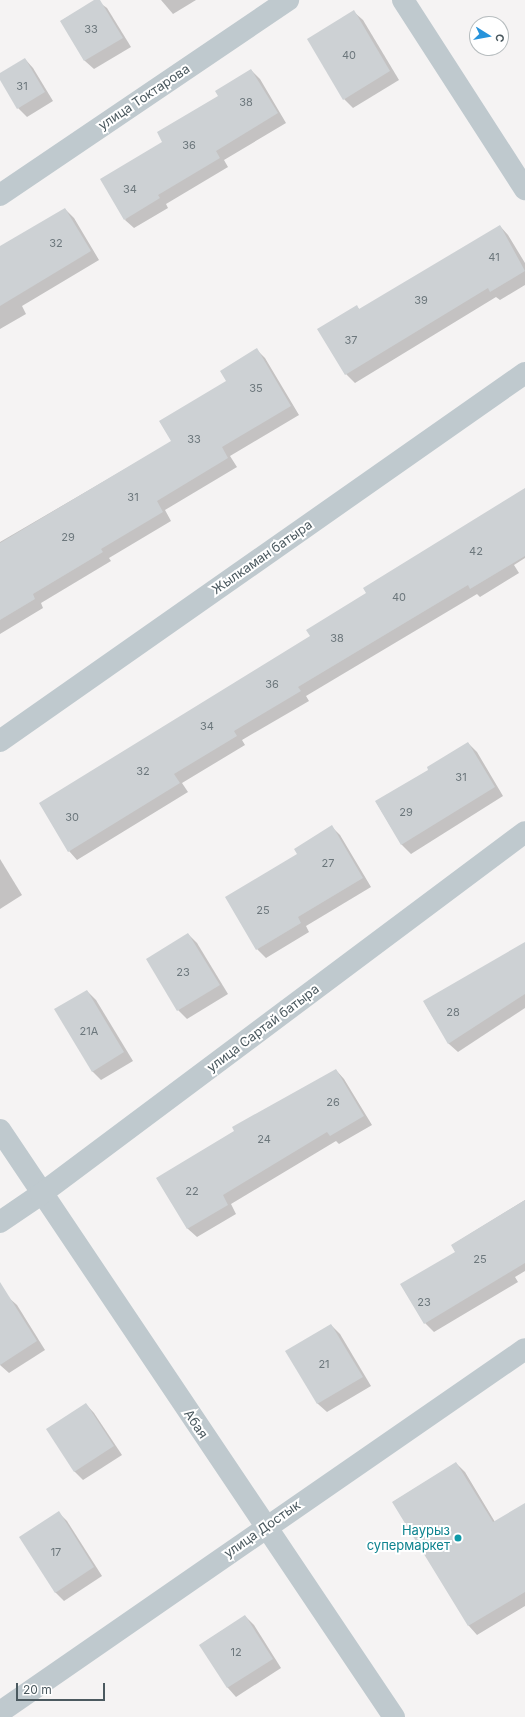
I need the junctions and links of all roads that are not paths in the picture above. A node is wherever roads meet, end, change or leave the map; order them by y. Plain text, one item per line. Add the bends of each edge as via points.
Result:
1 (288, 0) edge
2 (403, 0) edge
3 (525, 189) edge
4 (0, 194) edge
5 (525, 373) edge
6 (0, 741) edge
7 (525, 832) edge
8 (0, 1130) edge
9 (41, 1194) junction
10 (0, 1222) edge
11 (525, 1349) edge
12 (265, 1527) junction
13 (0, 1712) edge
14 (394, 1717) edge

1 - 4 street, улица Токтарова
2 - 3 street
5 - 6 street, Жылкаман батыра
7 - 9 street, улица Сартай батыра
8 - 9 street, Абая
9 - 10 street, улица Сартай батыра
9 - 12 street, Абая
11 - 12 street, улица Достык
12 - 13 street, улица Достык
12 - 14 street, Абая

